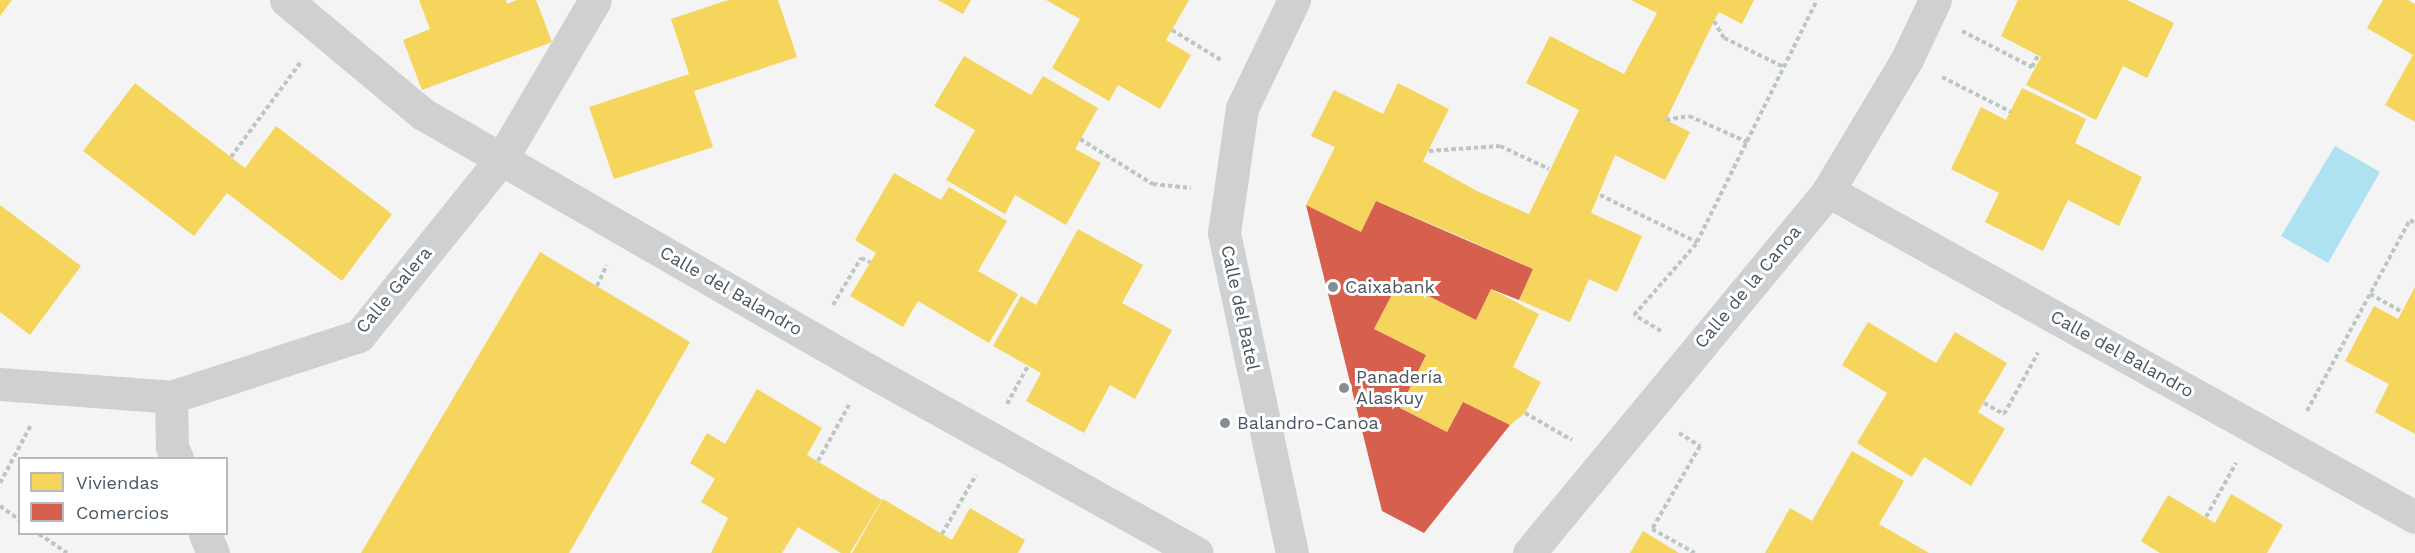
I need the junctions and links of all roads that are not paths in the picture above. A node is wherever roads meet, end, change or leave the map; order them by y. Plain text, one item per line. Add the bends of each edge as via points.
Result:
1 (286, 0) edge
2 (595, 0) edge
3 (1294, 0) edge
4 (1932, 8) edge
5 (502, 158) junction
6 (1828, 191) junction
7 (0, 384) edge
8 (171, 397) junction
9 (176, 457) edge
10 (2415, 517) edge
11 (205, 535) edge
12 (213, 553) edge
13 (1197, 553) edge
14 (1292, 553) edge
15 (1529, 553) edge

1 - 5 street, Calle del Balandro via 423,114
2 - 5 street, Calle Galera
3 - 14 street, Calle del Batel via 1242,108 1224,233
4 - 6 street, Calle de la Canoa via 1908,59
5 - 8 street, Calle Galera via 359,336
5 - 13 street, Calle del Balandro via 868,370
6 - 10 street, Calle del Balandro
6 - 15 street, Calle de la Canoa
7 - 8 street, Calle Galera
8 - 9 street via 172,447
11 - 12 street

